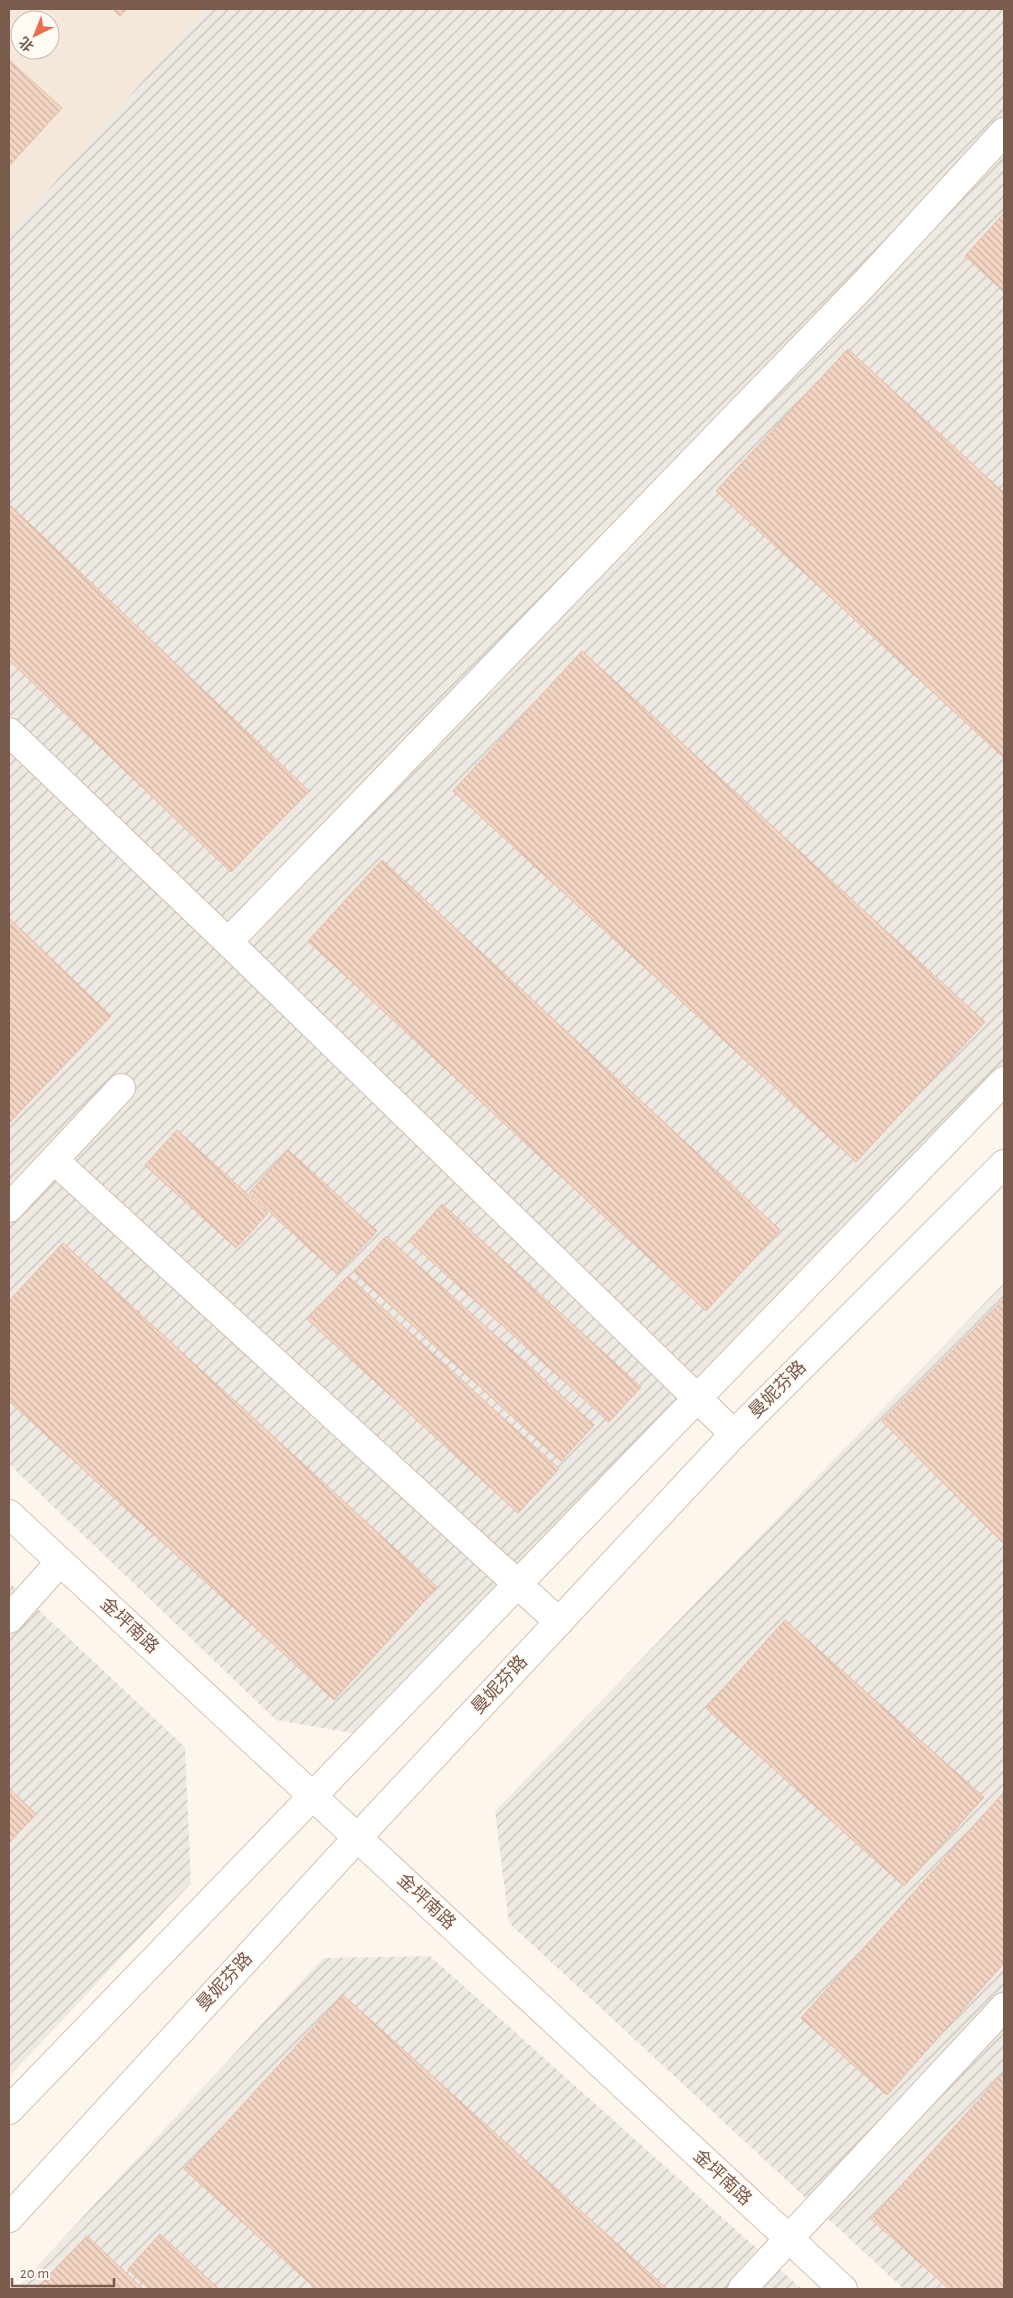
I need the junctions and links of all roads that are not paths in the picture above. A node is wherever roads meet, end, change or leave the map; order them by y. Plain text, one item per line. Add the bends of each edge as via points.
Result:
1 (1004, 132) edge
2 (9, 732) edge
3 (228, 942) junction
4 (1004, 1081) edge
5 (121, 1088) dead end
6 (54, 1160) junction
7 (1004, 1164) edge
8 (9, 1208) edge
9 (697, 1398) junction
10 (734, 1434) junction
11 (9, 1514) edge
12 (60, 1562) junction
13 (517, 1584) junction
14 (9, 1619) edge
15 (559, 1622) junction
16 (312, 1796) junction
17 (357, 1838) junction
18 (1004, 2007) edge
19 (9, 2110) edge
20 (9, 2218) edge
21 (789, 2240) junction
22 (742, 2289) edge
23 (843, 2289) edge

1 - 3 street via 866,282
2 - 3 street
3 - 9 street
4 - 9 street
5 - 6 street
6 - 8 street
6 - 13 street
7 - 10 street, 曼妮芬路
9 - 10 street
9 - 13 street
10 - 15 street, 曼妮芬路
11 - 12 street, 金坪南路
12 - 14 street
12 - 16 street, 金坪南路
13 - 15 street
13 - 16 street
15 - 17 street, 曼妮芬路
16 - 17 street, 金坪南路
16 - 19 street
17 - 20 street, 曼妮芬路
17 - 21 street, 金坪南路
18 - 21 street
21 - 22 street
21 - 23 street, 金坪南路

